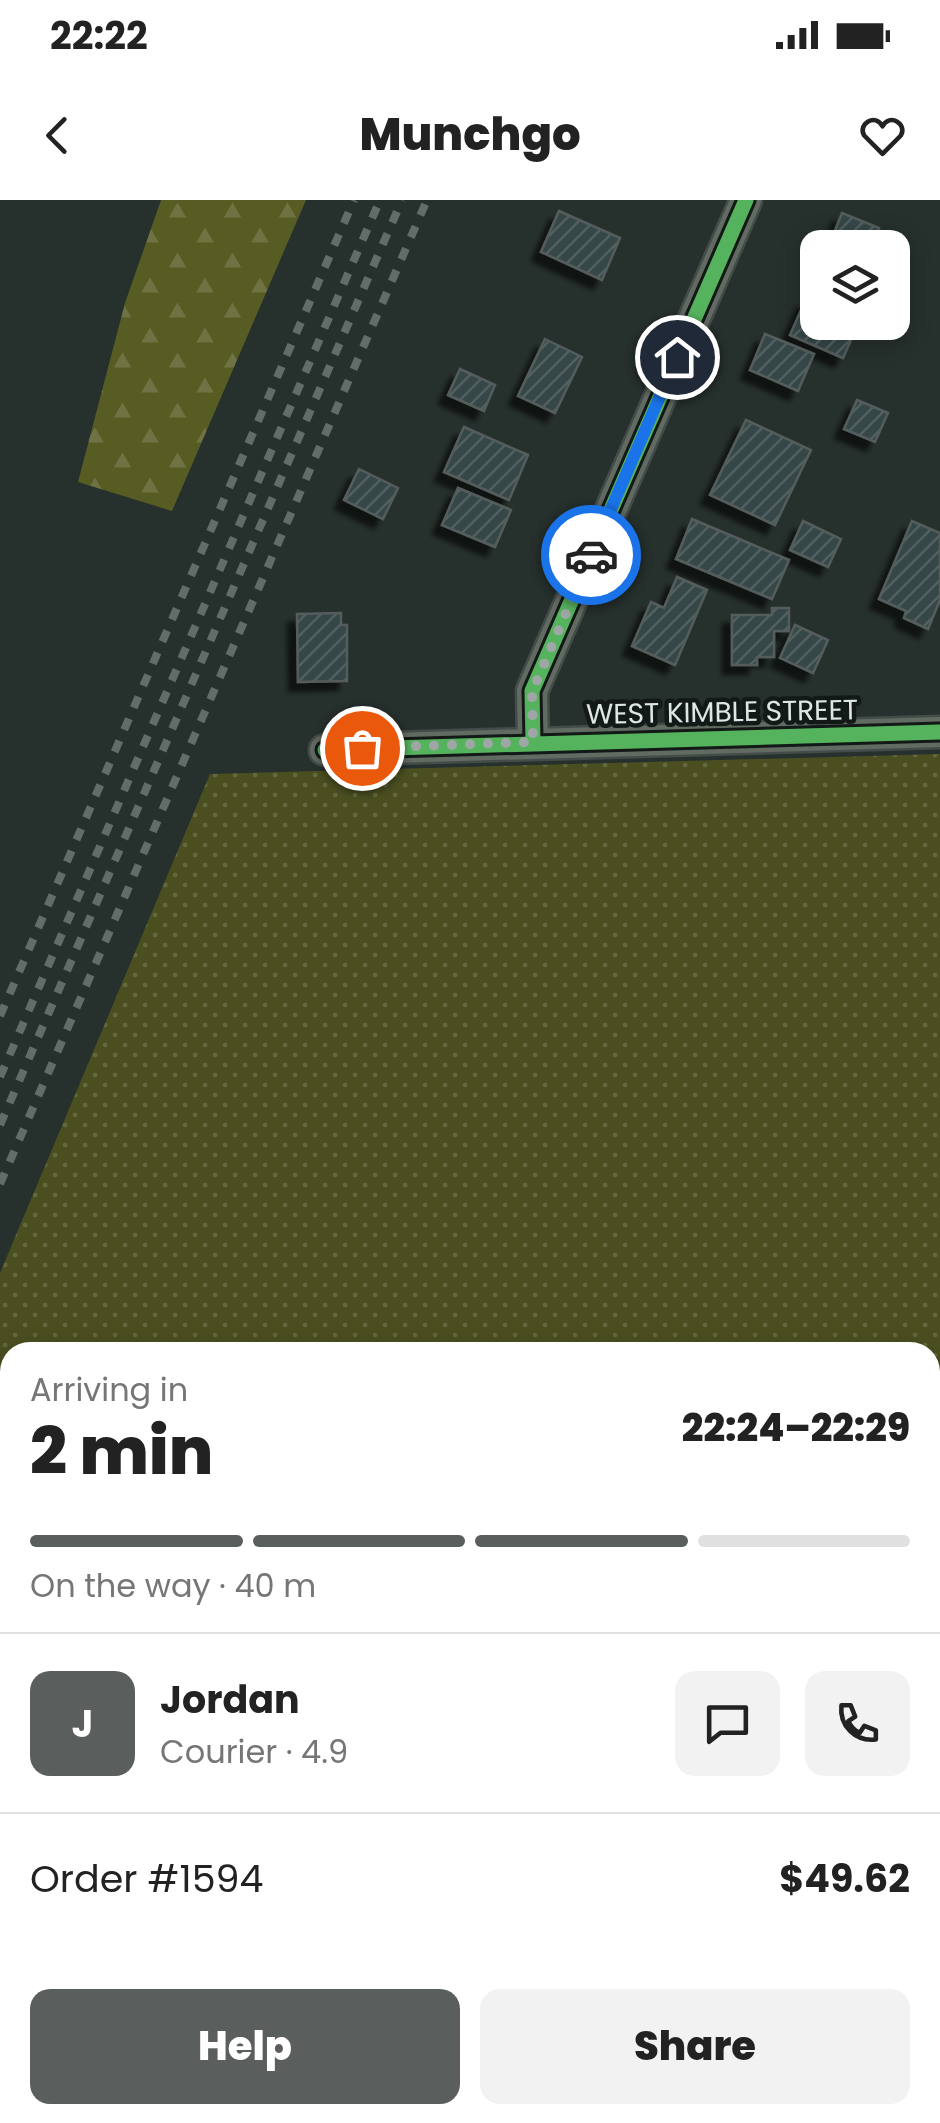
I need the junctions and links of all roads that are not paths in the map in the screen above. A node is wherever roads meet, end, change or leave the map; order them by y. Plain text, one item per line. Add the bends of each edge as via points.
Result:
1 (746, 200) edge
2 (940, 732) edge
3 (533, 742) junction
4 (326, 750) dead end

1 - 3 street via 532,692
2 - 3 street, WEST KIMBLE STREET
3 - 4 street, WEST KIMBLE STREET

